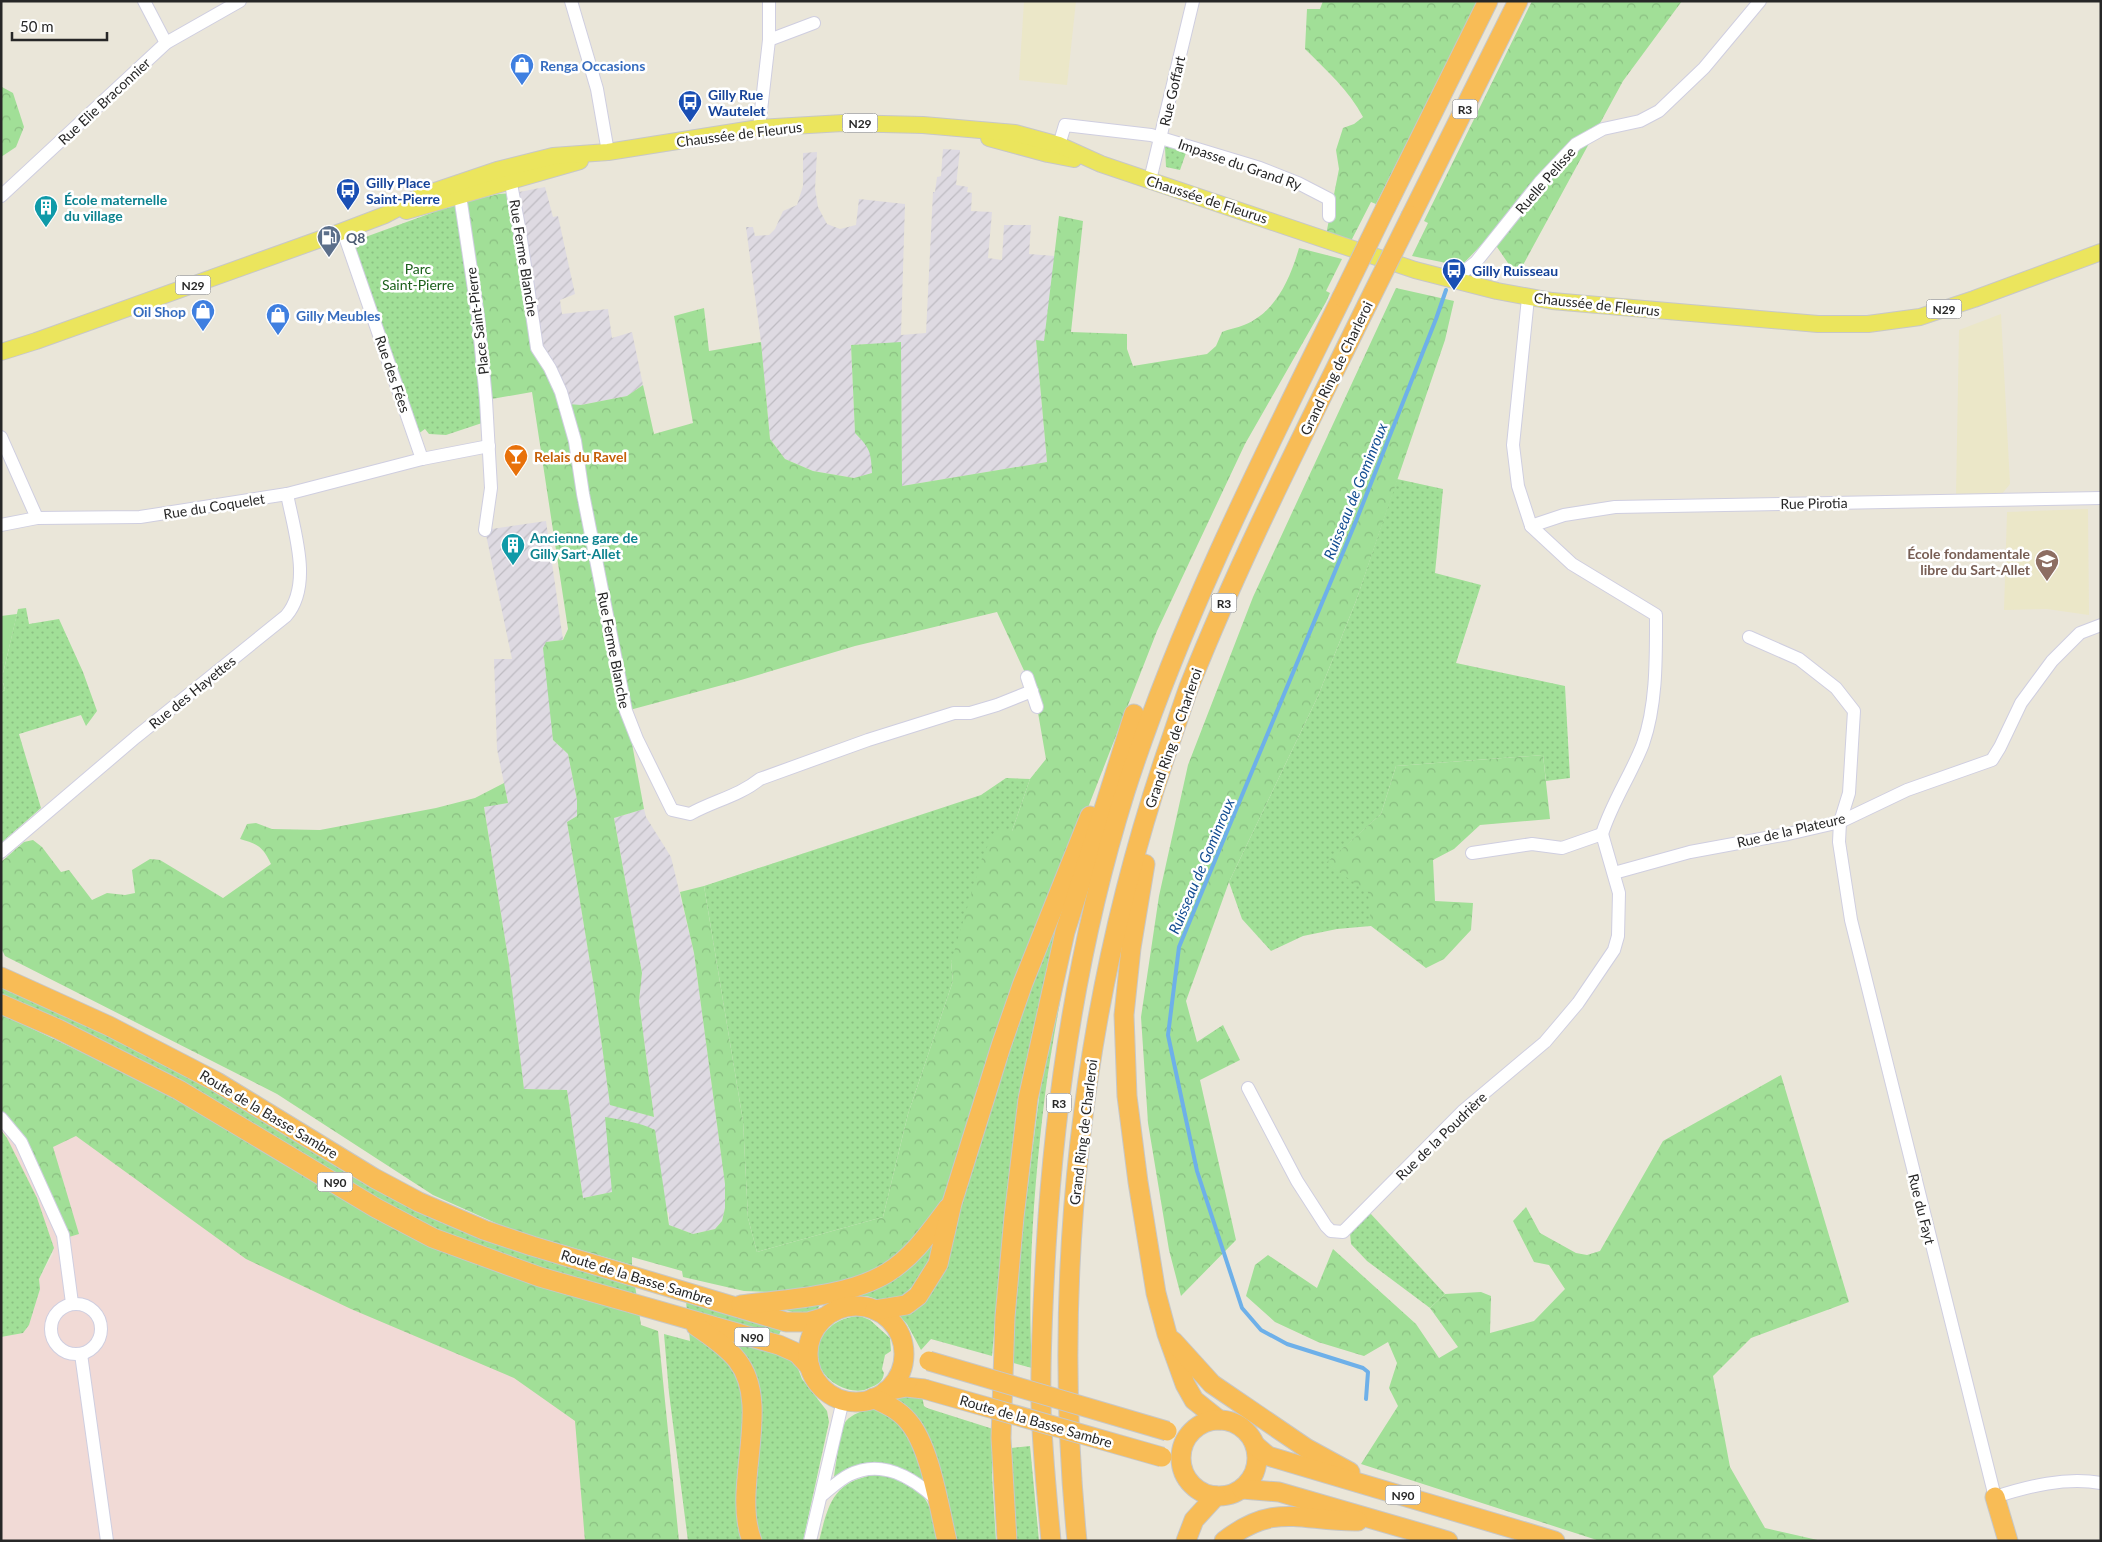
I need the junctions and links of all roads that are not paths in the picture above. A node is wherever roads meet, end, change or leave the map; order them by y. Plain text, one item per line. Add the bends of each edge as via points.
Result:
1 (144, 1) edge
2 (240, 1) edge
3 (571, 1) edge
4 (769, 1) edge
5 (1193, 1) edge
6 (1488, 1) edge
7 (1518, 1) edge
8 (1760, 1) edge
9 (814, 24) dead end
10 (769, 40) junction
11 (166, 43) junction
12 (760, 128) junction
13 (960, 129) junction
14 (1160, 139) junction
15 (1059, 145) junction
16 (608, 152) junction
17 (1101, 164) junction
18 (509, 174) junction
19 (1150, 180) junction
20 (1, 196) edge
21 (460, 196) junction
22 (385, 215) junction
23 (1329, 216) dead end
24 (343, 231) junction
25 (2101, 252) edge
26 (1453, 280) junction
27 (1528, 298) junction
28 (1, 352) edge
29 (1, 438) edge
30 (489, 446) junction
31 (422, 459) junction
32 (287, 494) junction
33 (2101, 498) edge
34 (37, 518) junction
35 (1, 525) edge
36 (1531, 526) junction
37 (485, 530) dead end
38 (2101, 625) edge
39 (1749, 637) dead end
40 (1027, 677) dead end
41 (1165, 679) junction
42 (1032, 691) junction
43 (1037, 706) dead end
44 (1134, 714) junction
45 (1149, 805) junction
46 (1840, 822) junction
47 (1602, 834) junction
48 (1, 852) edge
49 (1472, 853) dead end
50 (1614, 873) junction
51 (1, 977) edge
52 (1, 1004) edge
53 (1248, 1088) dead end
54 (1, 1118) edge
55 (952, 1203) junction
56 (72, 1303) junction
57 (733, 1306) junction
58 (875, 1310) junction
59 (825, 1317) junction
60 (687, 1319) junction
61 (1167, 1334) junction
62 (903, 1346) junction
63 (81, 1354) junction
64 (810, 1367) junction
65 (880, 1394) junction
66 (842, 1400) junction
67 (1219, 1420) junction
68 (1194, 1429) junction
69 (1255, 1445) junction
70 (1183, 1470) junction
71 (2101, 1483) edge
72 (1377, 1487) junction
73 (1242, 1489) junction
74 (821, 1496) junction
75 (1216, 1496) junction
76 (1995, 1497) junction
77 (936, 1499) junction
78 (1376, 1521) junction
79 (107, 1541) edge
80 (752, 1541) edge
81 (810, 1541) edge
82 (947, 1541) edge
83 (1006, 1541) edge
84 (1051, 1541) edge
85 (1077, 1541) edge
86 (1186, 1541) edge
87 (1224, 1541) edge
88 (1448, 1541) edge
89 (1555, 1541) edge
90 (2008, 1541) edge

1 - 11 street
2 - 11 street, Rue Elie Braconnier
3 - 16 street via 597,89
4 - 10 street
5 - 14 street, Rue Goffart
6 - 41 highway, Grand Ring de Charleroi / R3, bridge via 1240,504
7 - 45 highway, Grand Ring de Charleroi / R3, bridge via 1267,508 1188,690
8 - 26 street, Ruelle Pelisse via 1704,68 1659,111 1640,122 1603,130 1576,144 1540,182 1476,262
9 - 10 street
10 - 12 street
11 - 20 street, Rue Elie Braconnier
12 - 13 main road, Chaussée de Fleurus / N29 via 843,123
12 - 16 main road, Chaussée de Fleurus / N29
13 - 15 main road, Chaussée de Fleurus / N29 via 1015,133
13 - 17 main road, Chaussée de Fleurus / N29 via 1048,154
14 - 15 street via 1152,135 1065,125
14 - 19 street, Rue Goffart
14 - 23 street, Impasse du Grand Ry via 1230,158 1298,183 1329,199
15 - 17 main road, Chaussée de Fleurus / N29
16 - 18 main road, Chaussée de Fleurus / N29 via 553,156
17 - 19 main road, Chaussée de Fleurus / N29
18 - 21 main road, Chaussée de Fleurus / N29
18 - 22 main road, Chaussée de Fleurus / N29 via 423,195
18 - 42 street, Rue Ferme Blanche via 537,348 560,392 575,441 626,711 672,810 690,814 748,789 760,779 796,766 944,716 970,713
19 - 26 main road, Chaussée de Fleurus / N29
21 - 22 main road, Chaussée de Fleurus / N29
21 - 30 street, Place Saint-Pierre via 478,316
22 - 24 main road, Chaussée de Fleurus / N29
24 - 28 main road, Chaussée de Fleurus / N29
24 - 31 street, Rue des Fées
25 - 27 main road, Chaussée de Fleurus / N29 via 1920,317 1868,324 1818,324
26 - 27 main road, Chaussée de Fleurus / N29
27 - 36 street via 1513,445 1518,486
29 - 34 street
30 - 31 street, Rue du Coquelet
30 - 37 street, Place Saint-Pierre via 492,488
31 - 32 street, Rue du Coquelet
32 - 34 street, Rue du Coquelet via 140,517
32 - 48 street, Rue des Hayettes via 302,575 293,609
33 - 36 street, Rue Pirotia via 1615,507 1564,515
34 - 35 street, Rue du Coquelet
36 - 47 street via 1572,564 1656,615 1655,684 1644,742
38 - 46 street, Rue de la Plateure via 2080,633 2052,661 2021,703 1992,760 1907,790
39 - 46 street, Rue du Fayt via 1800,659 1836,688 1854,711 1849,793
40 - 42 street
41 - 44 highway
41 - 84 highway, Grand Ring de Charleroi / R3 via 1125,793 1094,903 1057,1112 1042,1321 1041,1406
42 - 43 street
44 - 55 highway via 1023,983
44 - 83 highway via 1065,932 1028,1099 1005,1318 1001,1438
45 - 61 highway via 1151,840 1141,880 1124,1015 1127,1096 1138,1182 1156,1293
45 - 85 highway, Grand Ring de Charleroi / R3 via 1120,909 1099,1009 1083,1116 1069,1307 1069,1394
46 - 50 street, Rue de la Plateure via 1690,852
46 - 76 street, Rue du Fayt via 1839,842 1851,920
47 - 49 street via 1562,848 1532,844
47 - 50 street, Rue de la Poudrière
50 - 53 street, Rue de la Poudrière via 1619,893 1618,936 1614,950 1578,1003 1544,1042 1464,1110 1343,1232 1326,1226 1297,1181
51 - 57 highway, Route de la Basse Sambre / N90 via 109,1026 218,1082 419,1202 484,1230 532,1246
52 - 60 highway, Route de la Basse Sambre / N90 via 179,1090 376,1208 433,1238 540,1277
54 - 56 street via 21,1142 63,1235
55 - 57 highway via 918,1246 887,1273 867,1282 807,1297
55 - 58 highway via 938,1264 924,1289 906,1305
56 - 63 street via 89,1306 102,1328 96,1345
56 - 63 street via 58,1311 51,1333 58,1347 65,1352
57 - 59 highway, Route de la Basse Sambre / N90 via 786,1322 808,1322
58 - 59 highway via 849,1306
58 - 62 highway via 890,1320
59 - 64 highway via 810,1340
60 - 64 highway, Route de la Basse Sambre / N90 via 779,1345 797,1353
60 - 80 highway via 738,1361 751,1388 752,1420 745,1505 746,1526
61 - 67 highway via 1194,1400
61 - 72 highway via 1212,1384 1306,1448
62 - 65 highway via 901,1370 895,1382
62 - 68 highway, Route de la Basse Sambre, bridge via 929,1361 1167,1431
63 - 79 street
64 - 66 highway via 816,1381
65 - 66 highway via 862,1401
65 - 70 highway, Route de la Basse Sambre, bridge via 906,1387 924,1389 1162,1457
65 - 77 highway via 909,1422 920,1438
66 - 74 street
67 - 68 highway
67 - 69 highway via 1238,1425
68 - 70 highway via 1184,1443
69 - 72 highway, N90 via 1268,1456
69 - 73 highway via 1257,1464 1254,1474
70 - 75 highway via 1186,1478 1199,1490
71 - 76 street via 2059,1482
72 - 89 highway, N90
73 - 75 highway
73 - 78 highway, N90 via 1279,1492
74 - 77 street via 850,1474 888,1469 903,1474
74 - 81 street
75 - 86 highway via 1194,1520
76 - 90 highway
77 - 82 highway
78 - 87 highway via 1332,1522 1278,1516 1250,1524
78 - 88 highway, N90

